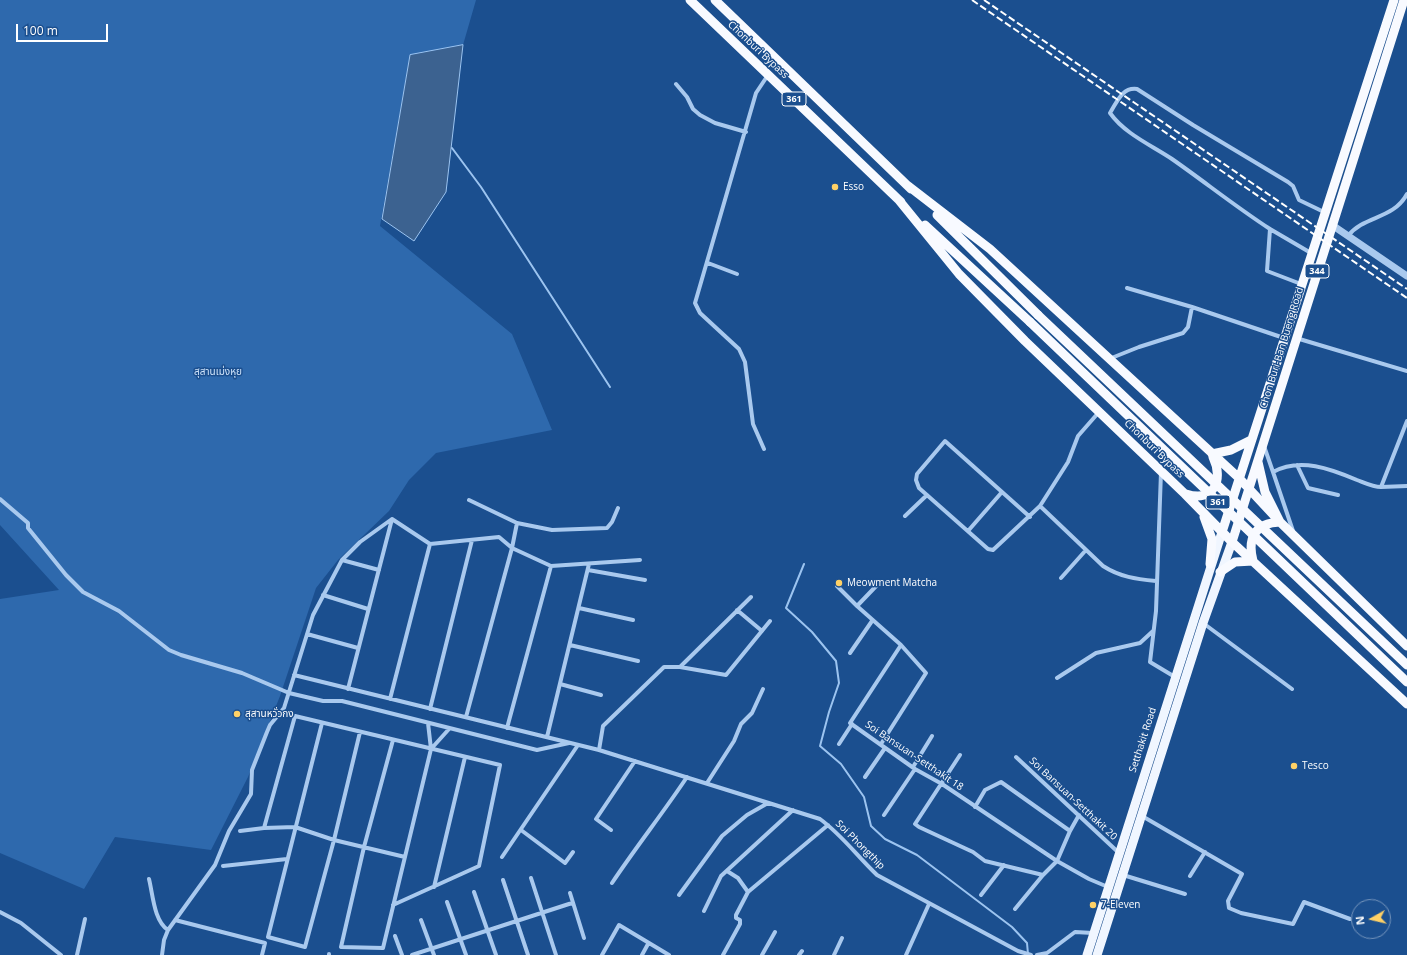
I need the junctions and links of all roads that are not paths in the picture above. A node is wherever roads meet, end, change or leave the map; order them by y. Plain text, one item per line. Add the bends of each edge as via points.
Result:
1 (690, 0) edge
2 (715, 0) edge
3 (1394, 0) edge
4 (1404, 0) edge
5 (768, 75) junction
6 (676, 84) dead end
7 (746, 132) junction
8 (907, 185) junction
9 (1407, 194) edge
10 (898, 199) junction
11 (1324, 212) junction
12 (1332, 225) junction
13 (1270, 230) junction
14 (1348, 236) junction
15 (1311, 253) junction
16 (708, 263) junction
17 (737, 274) dead end
18 (1407, 276) edge
19 (1301, 284) junction
20 (1127, 288) dead end
21 (1192, 307) junction
22 (1284, 338) junction
23 (1296, 338) junction
24 (1109, 360) junction
25 (1407, 371) edge
26 (1099, 412) junction
27 (1407, 421) edge
28 (1251, 440) junction
29 (1263, 443) junction
30 (764, 449) dead end
31 (1212, 454) junction
32 (1258, 459) junction
33 (1297, 465) junction
34 (1162, 472) junction
35 (1273, 472) junction
36 (1238, 478) junction
37 (1407, 486) edge
38 (1249, 488) junction
39 (1381, 488) junction
40 (1002, 492) junction
41 (1185, 494) junction
42 (927, 495) junction
43 (1338, 495) dead end
44 (0, 499) edge
45 (469, 500) dead end
46 (1040, 506) junction
47 (618, 508) dead end
48 (1199, 508) junction
49 (905, 516) dead end
50 (1030, 517) junction
51 (392, 519) junction
52 (1280, 522) junction
53 (518, 523) junction
54 (968, 530) junction
55 (1222, 532) junction
56 (1295, 537) junction
57 (472, 540) junction
58 (1232, 542) junction
59 (430, 544) junction
60 (512, 548) junction
61 (1086, 550) junction
62 (342, 560) junction
63 (640, 560) dead end
64 (1253, 561) junction
65 (589, 564) junction
66 (1210, 564) junction
67 (550, 566) junction
68 (378, 570) junction
69 (588, 570) junction
70 (1220, 572) junction
71 (1061, 578) dead end
72 (645, 580) dead end
73 (882, 581) dead end
74 (1156, 581) junction
75 (837, 586) dead end
76 (323, 595) junction
77 (751, 597) dead end
78 (857, 606) junction
79 (579, 608) junction
80 (368, 609) junction
81 (737, 610) junction
82 (633, 620) dead end
83 (770, 621) dead end
84 (872, 621) junction
85 (1203, 623) junction
86 (762, 631) junction
87 (1154, 631) junction
88 (307, 634) junction
89 (570, 645) junction
90 (901, 645) junction
91 (1407, 646) edge
92 (358, 648) junction
93 (850, 653) dead end
94 (638, 661) dead end
95 (1407, 665) edge
96 (680, 667) junction
97 (294, 676) junction
98 (1175, 677) junction
99 (1057, 678) dead end
100 (1407, 682) edge
101 (560, 684) junction
102 (348, 689) junction
103 (763, 689) dead end
104 (1292, 689) dead end
105 (288, 693) junction
106 (601, 694) dead end
107 (390, 699) junction
108 (1407, 704) edge
109 (430, 709) junction
110 (466, 717) junction
111 (322, 723) junction
112 (428, 723) junction
113 (852, 724) junction
114 (508, 728) junction
115 (449, 729) junction
116 (360, 732) junction
117 (932, 736) dead end
118 (547, 737) junction
119 (393, 740) junction
120 (571, 743) junction
121 (1154, 743) junction
122 (839, 744) dead end
123 (881, 744) junction
124 (578, 745) junction
125 (1164, 746) junction
126 (885, 748) junction
127 (431, 749) junction
128 (599, 750) junction
129 (960, 755) dead end
130 (465, 757) junction
131 (1016, 758) dead end
132 (635, 761) junction
133 (914, 768) junction
134 (687, 777) junction
135 (865, 777) dead end
136 (707, 783) junction
137 (942, 784) junction
138 (768, 802) junction
139 (975, 807) junction
140 (793, 810) junction
141 (884, 815) dead end
142 (1079, 815) junction
143 (1142, 816) junction
144 (828, 825) junction
145 (295, 827) junction
146 (264, 828) junction
147 (521, 830) junction
148 (611, 830) dead end
149 (240, 831) dead end
150 (1070, 831) junction
151 (334, 840) junction
152 (364, 847) junction
153 (573, 852) dead end
154 (1205, 852) junction
155 (1119, 853) junction
156 (405, 857) junction
157 (502, 857) dead end
158 (287, 859) junction
159 (1057, 861) junction
160 (1004, 865) junction
161 (223, 866) dead end
162 (727, 870) junction
163 (1123, 874) junction
164 (1043, 875) junction
165 (1190, 876) dead end
166 (531, 878) dead end
167 (149, 879) dead end
168 (503, 880) dead end
169 (612, 883) dead end
170 (434, 887) junction
171 (1109, 888) junction
172 (474, 892) dead end
173 (748, 892) junction
174 (570, 893) dead end
175 (1185, 894) dead end
176 (679, 895) dead end
177 (981, 895) dead end
178 (447, 902) dead end
179 (572, 903) junction
180 (929, 904) junction
181 (393, 905) junction
182 (1015, 909) dead end
183 (704, 911) dead end
184 (0, 912) edge
185 (542, 912) junction
186 (85, 919) dead end
187 (1350, 919) dead end
188 (175, 920) junction
189 (421, 920) dead end
190 (517, 920) junction
191 (168, 930) junction
192 (488, 930) junction
193 (775, 932) dead end
194 (1094, 933) junction
195 (395, 936) dead end
196 (460, 938) junction
197 (584, 938) dead end
198 (842, 938) dead end
199 (648, 944) junction
200 (431, 948) junction
201 (1024, 954) edge
202 (61, 955) edge
203 (77, 955) edge
204 (162, 955) edge
205 (262, 955) edge
206 (402, 955) edge
207 (412, 955) edge
208 (434, 955) edge
209 (466, 955) edge
210 (496, 955) edge
211 (528, 955) edge
212 (556, 955) edge
213 (602, 955) edge
214 (642, 955) edge
215 (669, 955) edge
216 (722, 955) edge
217 (762, 955) edge
218 (834, 955) edge
219 (906, 955) edge
220 (1031, 955) edge
221 (1037, 955) edge
222 (1087, 955) edge
223 (1097, 955) edge

1 - 5 highway, Chonburi Bypass / 361
2 - 8 highway, Chonburi Bypass / 361
3 - 11 highway, Chon Buri-Ban Bueng Road / 344
4 - 12 highway, Chon Buri-Ban Bueng Road / 344 via 1401,16
5 - 7 street via 756,93
5 - 10 highway, Chonburi Bypass / 361
6 - 7 street via 700,115 715,123
7 - 16 street via 726,193
8 - 24 highway, Chonburi Bypass / 361 via 990,249
8 - 95 highway, Chonburi Bypass / 361, bridge via 1038,315
9 - 14 street via 1391,212 1354,229
10 - 26 highway, Chonburi Bypass / 361 via 959,274
10 - 100 highway, Chonburi Bypass / 361, bridge
11 - 13 street via 1299,200 1293,186 1288,182 1143,92 1131,88 1125,90 1110,113 1113,118
11 - 15 highway, Chon Buri-Ban Bueng Road / 344
12 - 14 street
12 - 23 highway, Chon Buri-Ban Bueng Road / 344
13 - 15 street
13 - 19 street via 1267,271
14 - 18 street
15 - 19 highway, Chon Buri-Ban Bueng Road / 344
16 - 17 street
16 - 30 street via 695,303 700,313 739,349 745,362 754,424
19 - 22 highway, Chon Buri-Ban Bueng Road / 344
20 - 21 street
21 - 22 street
21 - 24 street via 1188,327 1183,333
22 - 28 highway, Chon Buri-Ban Bueng Road / 344
23 - 25 street
23 - 29 highway, Chon Buri-Ban Bueng Road / 344
24 - 31 highway, Chonburi Bypass / 361
26 - 34 highway, Chonburi Bypass / 361
26 - 46 street via 1078,436 1068,462
27 - 39 street
28 - 31 highway via 1231,450
28 - 36 highway, Chon Buri-Ban Bueng Road / 344
29 - 32 highway, Chon Buri-Ban Bueng Road / 344
29 - 35 street
31 - 36 highway, Chonburi Bypass / 361
31 - 41 highway via 1219,473 1218,482 1212,491 1204,496 1194,497
32 - 38 highway, Chon Buri-Ban Bueng Road / 344
32 - 52 highway via 1264,492
33 - 35 street via 1283,466
33 - 39 street via 1334,470
33 - 43 street via 1308,488
34 - 41 highway, Chonburi Bypass / 361
34 - 74 street
35 - 56 street
36 - 38 highway, Chonburi Bypass / 361
36 - 55 highway, Chon Buri-Ban Bueng Road / 344
37 - 39 street
38 - 52 highway, Chonburi Bypass / 361
38 - 58 highway, Chon Buri-Ban Bueng Road / 344
40 - 42 street via 946,441 917,474 916,483
40 - 50 street
40 - 54 street
41 - 48 highway, Chonburi Bypass / 361
42 - 49 street
42 - 54 street
44 - 105 street via 28,523 28,528 83,592 119,610 169,650 242,673
45 - 53 street
46 - 50 street
46 - 61 street
47 - 53 street via 607,528 552,530
48 - 55 highway, Chonburi Bypass / 361
48 - 66 highway via 1212,539
50 - 54 street via 993,550 988,549
51 - 59 street
51 - 62 street via 360,542
51 - 68 street
52 - 56 highway, Chonburi Bypass / 361
52 - 64 highway via 1264,525 1253,536 1250,544
53 - 60 street
55 - 58 highway, Chonburi Bypass / 361
55 - 66 main road, Setthakit Road
56 - 91 highway, Chonburi Bypass / 361
57 - 59 street
57 - 60 street via 499,537
57 - 109 street
58 - 64 highway, Chonburi Bypass / 361
58 - 70 main road
59 - 107 street
60 - 67 street
60 - 110 street
61 - 71 street
61 - 74 street via 1115,574 1126,578
62 - 68 street
62 - 76 street
63 - 65 street
64 - 70 highway via 1235,562
64 - 108 highway, Chonburi Bypass / 361
65 - 67 street
65 - 69 street
66 - 98 main road, Setthakit Road
67 - 114 street
68 - 80 street
69 - 72 street
69 - 79 street
70 - 85 main road
73 - 78 street
74 - 87 street
75 - 78 street
76 - 80 street
76 - 88 street
77 - 81 street
78 - 84 street
79 - 82 street
79 - 89 street
80 - 92 street
81 - 86 street
81 - 96 street
83 - 86 street
84 - 90 street
84 - 93 street
85 - 104 street
85 - 125 main road
86 - 96 street via 726,675
87 - 98 street via 1150,662
87 - 99 street via 1140,643 1096,653
88 - 92 street
88 - 97 street
89 - 94 street
89 - 101 street
90 - 113 street, Soi Bansuan-Setthakit 18 via 850,723
90 - 123 street via 926,673
92 - 102 street
96 - 128 street via 664,667 603,726
97 - 102 street, Soi Phongthip
97 - 105 street
98 - 121 main road, Setthakit Road
101 - 106 street
101 - 118 street
102 - 107 street, Soi Phongthip
103 - 136 street via 752,713 741,724 734,741
105 - 112 street via 323,701 342,701
105 - 188 street via 284,708 270,724 252,770 250,794 229,831 215,865
107 - 109 street, Soi Phongthip
109 - 110 street, Soi Phongthip
110 - 114 street, Soi Phongthip
111 - 116 street
111 - 145 street
111 - 146 street via 295,716
112 - 115 street
112 - 127 street
113 - 122 street
113 - 123 street, Soi Bansuan-Setthakit 18
114 - 118 street, Soi Phongthip
115 - 120 street via 537,750
115 - 127 street
116 - 119 street
116 - 151 street
117 - 133 street
118 - 120 street, Soi Phongthip
119 - 127 street
119 - 152 street
120 - 124 street, Soi Phongthip
121 - 125 main road
121 - 155 main road, Setthakit Road
123 - 126 street, Soi Bansuan-Setthakit 18
124 - 128 street, Soi Phongthip
124 - 147 street
125 - 143 main road
126 - 133 street, Soi Bansuan-Setthakit 18
126 - 135 street
127 - 130 street
127 - 156 street
128 - 132 street, Soi Phongthip
129 - 137 street
130 - 170 street
130 - 170 street via 500,765 479,866
131 - 142 street, Soi Bansuan-Setthakit 20
132 - 134 street, Soi Phongthip
132 - 148 street via 596,819
133 - 137 street, Soi Bansuan-Setthakit 18
133 - 141 street
134 - 136 street, Soi Phongthip
134 - 169 street
136 - 138 street, Soi Phongthip
137 - 139 street, Soi Bansuan-Setthakit 18
137 - 160 street via 915,824 973,852 985,861
138 - 140 street, Soi Phongthip
138 - 176 street via 747,815 722,836
139 - 150 street via 985,790 1001,782
139 - 159 street, Soi Bansuan-Setthakit 18
140 - 144 street, Soi Phongthip via 820,819
140 - 162 street
142 - 150 street
142 - 155 street, Soi Bansuan-Setthakit 20
143 - 154 street
143 - 163 main road
144 - 173 street
144 - 180 street, Soi Phongthip via 837,831 858,857 877,874
145 - 146 street
145 - 151 street
145 - 158 street
146 - 149 street
147 - 153 street via 565,863
147 - 157 street
150 - 159 street
151 - 152 street
151 - 158 street via 305,947 268,937
152 - 156 street
152 - 181 street via 341,947 383,948
154 - 165 street
154 - 187 street via 1242,874 1228,901 1229,908 1293,924 1304,902
155 - 171 main road, Setthakit Road
156 - 181 street
158 - 161 street
159 - 164 street
159 - 171 street, Soi Bansuan-Setthakit 18 via 1089,880
160 - 164 street
160 - 177 street
162 - 173 street via 738,878
162 - 183 street via 721,876
163 - 175 street
163 - 223 main road
164 - 182 street
166 - 185 street
167 - 191 street via 160,923
168 - 190 street
170 - 181 street
171 - 194 main road, Setthakit Road
172 - 192 street
173 - 216 street via 736,915 740,924
174 - 179 street
178 - 196 street
179 - 185 street
179 - 197 street
180 - 201 street, Soi Phongthip
180 - 219 street
184 - 202 street via 20,923
185 - 190 street
185 - 212 street
186 - 203 street
188 - 191 street
188 - 205 street via 265,943
189 - 200 street
190 - 192 street
190 - 211 street
191 - 204 street
192 - 196 street
192 - 210 street
193 - 217 street
194 - 221 street via 1075,932 1047,953
194 - 222 main road, Setthakit Road
195 - 206 street
196 - 200 street
196 - 209 street
198 - 218 street
199 - 213 street via 619,925
199 - 214 street
199 - 215 street
200 - 207 street
200 - 208 street
201 - 220 street, Soi Phongthip

